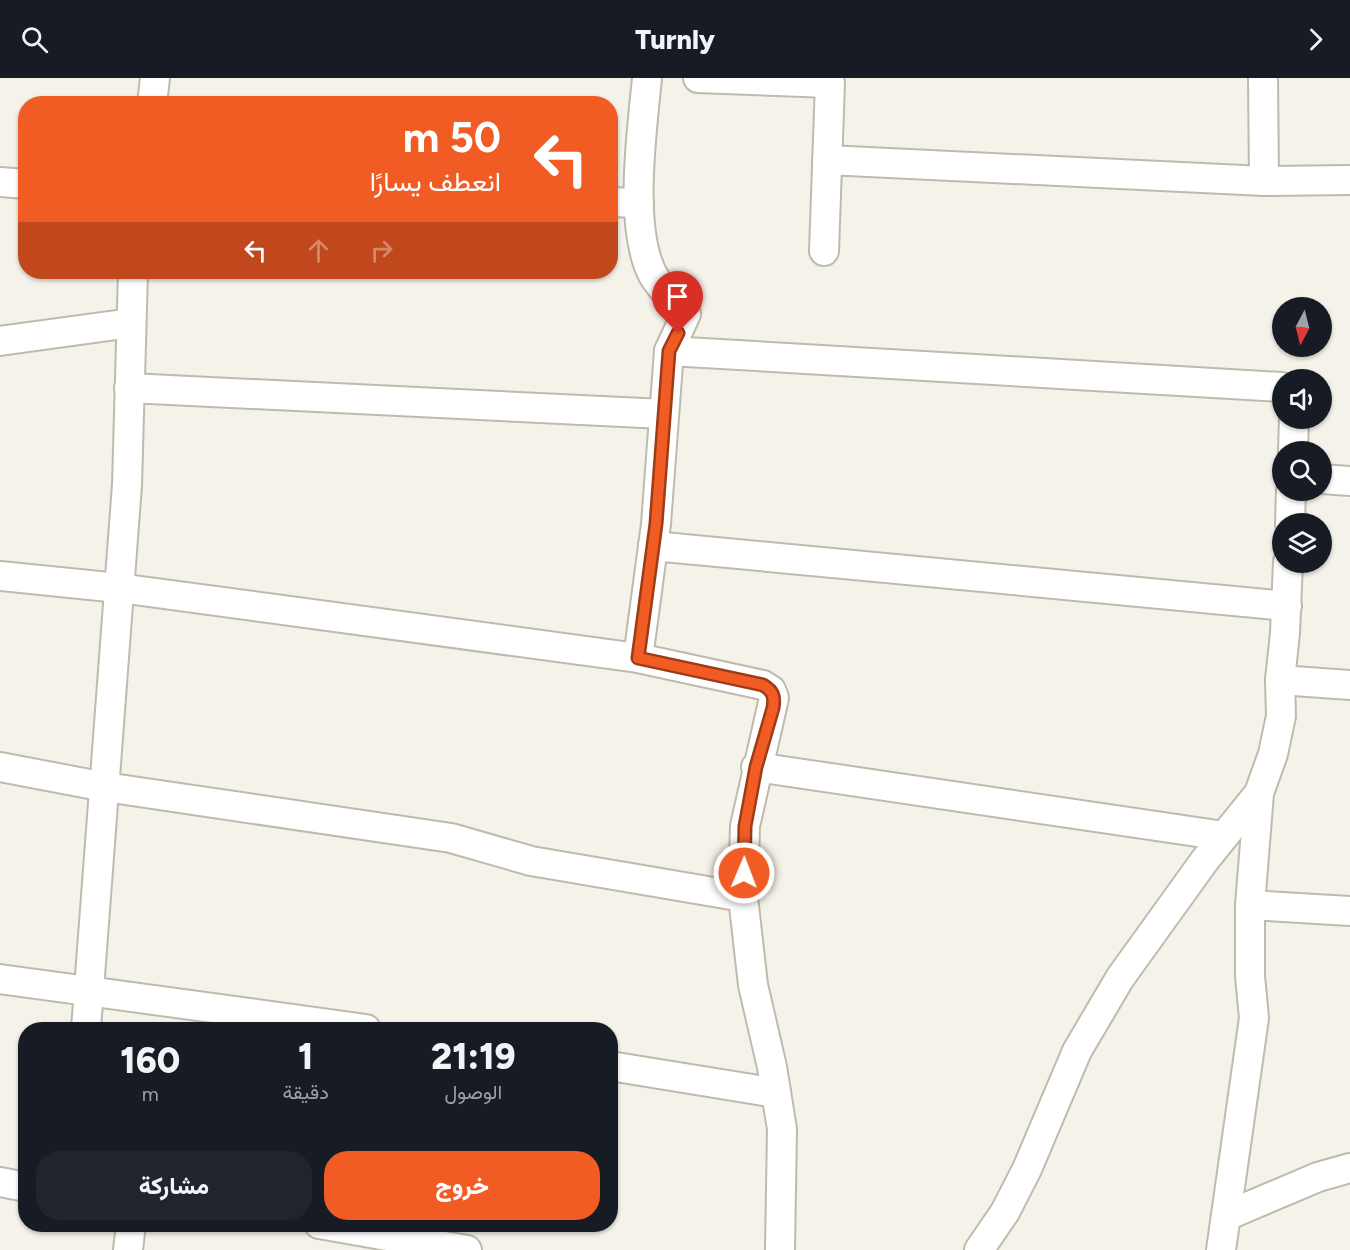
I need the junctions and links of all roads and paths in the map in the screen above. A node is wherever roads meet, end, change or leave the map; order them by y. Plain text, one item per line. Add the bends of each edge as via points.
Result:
1 (155, 78) edge
2 (647, 78) edge
3 (698, 78) edge
4 (1263, 78) edge
5 (741, 79) edge
6 (153, 96) edge
7 (827, 160) junction
8 (1350, 180) edge
9 (0, 182) edge
10 (1264, 182) junction
11 (18, 183) edge
12 (618, 202) edge
13 (639, 203) junction
14 (824, 251) dead end
15 (133, 279) edge
16 (131, 322) junction
17 (0, 341) edge
18 (669, 351) junction
19 (1272, 386) edge
20 (129, 388) junction
21 (664, 414) junction
22 (1332, 480) edge
23 (1350, 481) edge
24 (653, 546) junction
25 (1288, 573) edge
26 (0, 576) edge
27 (119, 588) junction
28 (1287, 606) junction
29 (638, 658) junction
30 (1280, 680) junction
31 (1350, 685) edge
32 (0, 767) edge
33 (756, 767) junction
34 (105, 787) junction
35 (1259, 793) junction
36 (1224, 836) junction
37 (743, 897) junction
38 (1250, 905) junction
39 (1350, 911) edge
40 (0, 979) edge
41 (89, 993) junction
42 (87, 1022) edge
43 (312, 1022) edge
44 (618, 1067) edge
45 (776, 1093) junction
46 (1350, 1168) edge
47 (0, 1182) edge
48 (18, 1185) edge
49 (1226, 1216) junction
50 (130, 1232) edge
51 (365, 1232) edge
52 (128, 1250) edge
53 (467, 1250) edge
54 (780, 1250) edge
55 (979, 1250) edge
56 (1221, 1250) edge

1 - 6 street
2 - 13 street
3 - 5 street
4 - 10 street
5 - 7 street via 830,83
7 - 10 street
7 - 14 street
8 - 10 street
9 - 11 street
12 - 13 street
13 - 18 street via 638,223 654,276 686,314
15 - 16 street
16 - 17 street
16 - 20 street
18 - 19 street
18 - 21 street
20 - 21 street
20 - 27 street
21 - 24 street
22 - 23 street
24 - 28 street
24 - 29 street
25 - 28 street
26 - 27 street
27 - 29 street
27 - 34 street
28 - 30 street
29 - 33 street via 771,690 773,708
30 - 31 street
30 - 35 street via 1281,716
32 - 34 street
33 - 36 street
33 - 37 street via 745,826
34 - 37 street via 451,838 531,861
34 - 41 street
35 - 36 street
35 - 38 street
36 - 55 street via 1120,978 1077,1051 1028,1169
37 - 45 street via 753,985
38 - 39 street
38 - 49 street via 1254,1018
40 - 41 street
41 - 42 street
41 - 43 street
44 - 45 street
45 - 54 street via 782,1129
46 - 49 street via 1318,1177
47 - 48 street
49 - 56 street
50 - 52 street
51 - 53 street

